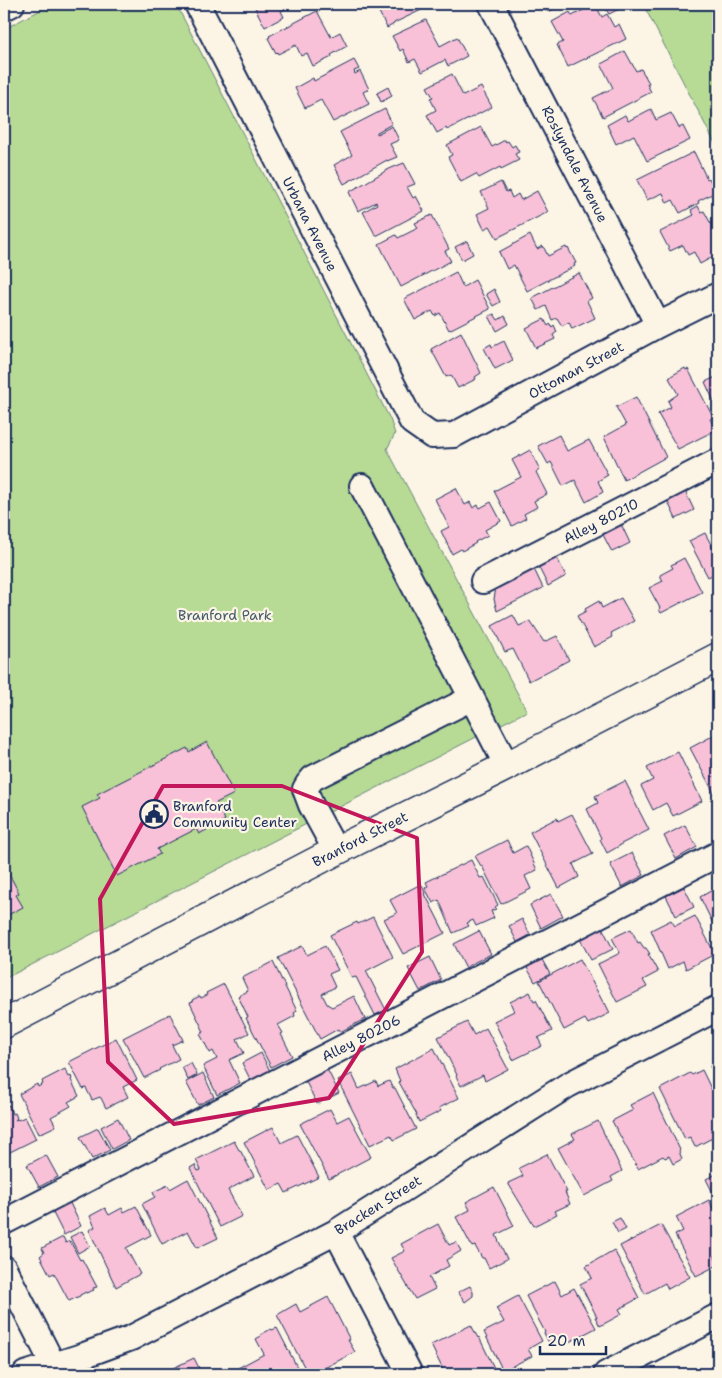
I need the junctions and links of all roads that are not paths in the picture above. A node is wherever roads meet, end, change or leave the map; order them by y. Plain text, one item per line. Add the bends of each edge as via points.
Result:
1 (12, 4) edge
2 (197, 4) edge
3 (491, 4) edge
4 (4, 8) edge
5 (718, 295) edge
6 (658, 325) junction
7 (432, 436) joint
8 (718, 461) edge
9 (362, 486) dead end
10 (483, 581) dead end
11 (718, 657) edge
12 (472, 698) junction
13 (507, 766) junction
14 (336, 851) junction
15 (718, 854) edge
16 (718, 1008) edge
17 (4, 1024) edge
18 (4, 1222) edge
19 (336, 1232) junction
20 (4, 1268) edge
21 (718, 1316) edge
22 (56, 1370) edge
23 (25, 1374) edge
24 (410, 1374) edge
25 (606, 1374) edge

1 - 4 street
2 - 7 street, Urbana Avenue via 412,422
3 - 6 street, Roslyndale Avenue
5 - 6 street, Ottoman Street
6 - 7 street, Ottoman Street via 454,435
8 - 10 street, Alley 80210
9 - 12 street
11 - 13 main road, Branford Street
12 - 13 street
12 - 14 street via 313,778 305,789 306,794
13 - 14 main road, Branford Street
14 - 17 main road, Branford Street
15 - 18 street, Alley 80206
16 - 19 street, Bracken Street via 568,1085
19 - 22 street, Bracken Street via 131,1338 82,1356
19 - 24 street
20 - 22 street
21 - 25 street
22 - 23 street, Bracken Street

